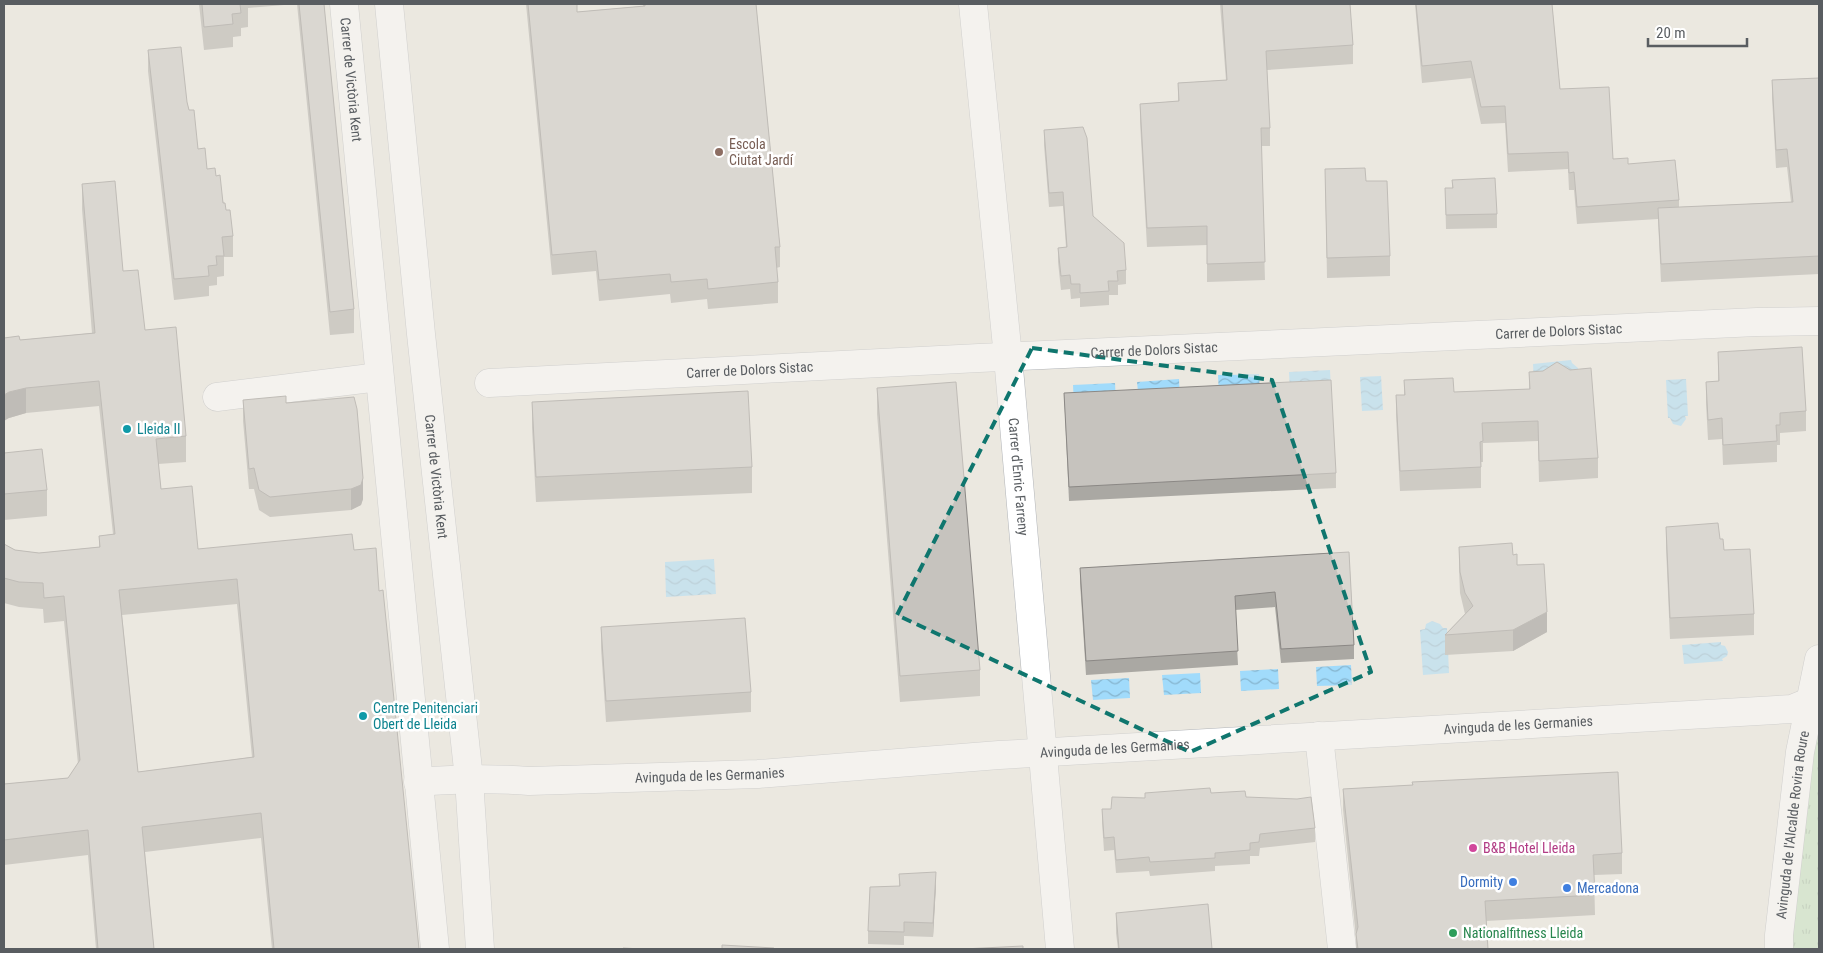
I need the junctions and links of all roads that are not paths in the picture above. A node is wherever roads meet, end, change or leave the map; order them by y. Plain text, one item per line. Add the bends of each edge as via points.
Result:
1 (344, 4) edge
2 (388, 4) edge
3 (973, 4) edge
4 (1819, 321) edge
5 (1008, 357) junction
6 (379, 377) junction
7 (489, 383) dead end
8 (217, 397) dead end
9 (1819, 659) edge
10 (1814, 700) edge
11 (1319, 736) junction
12 (1043, 753) junction
13 (469, 779) junction
14 (418, 782) junction
15 (435, 949) edge
16 (480, 949) edge
17 (1060, 949) edge
18 (1342, 949) edge
19 (1779, 949) edge

1 - 6 street, Carrer de Victòria Kent
2 - 13 street, Carrer de Victòria Kent
3 - 5 street, Carrer d'Enric Farreny
4 - 5 street, Carrer de Dolors Sistac
5 - 7 street, Carrer de Dolors Sistac
5 - 12 street, Carrer d'Enric Farreny
6 - 8 street
6 - 14 street, Carrer de Victòria Kent
9 - 10 street
10 - 11 street, Avinguda de les Germanies via 1792,708
10 - 19 street, Avinguda de l'Alcalde Rovira Roure via 1799,762
11 - 12 street, Avinguda de les Germanies
11 - 18 street
12 - 13 street, Avinguda de les Germanies via 758,774 529,782
12 - 17 street, Carrer d'Enric Farreny
13 - 14 street, Avinguda de les Germanies
13 - 16 street, Carrer de Victòria Kent
14 - 15 street, Carrer de Victòria Kent

